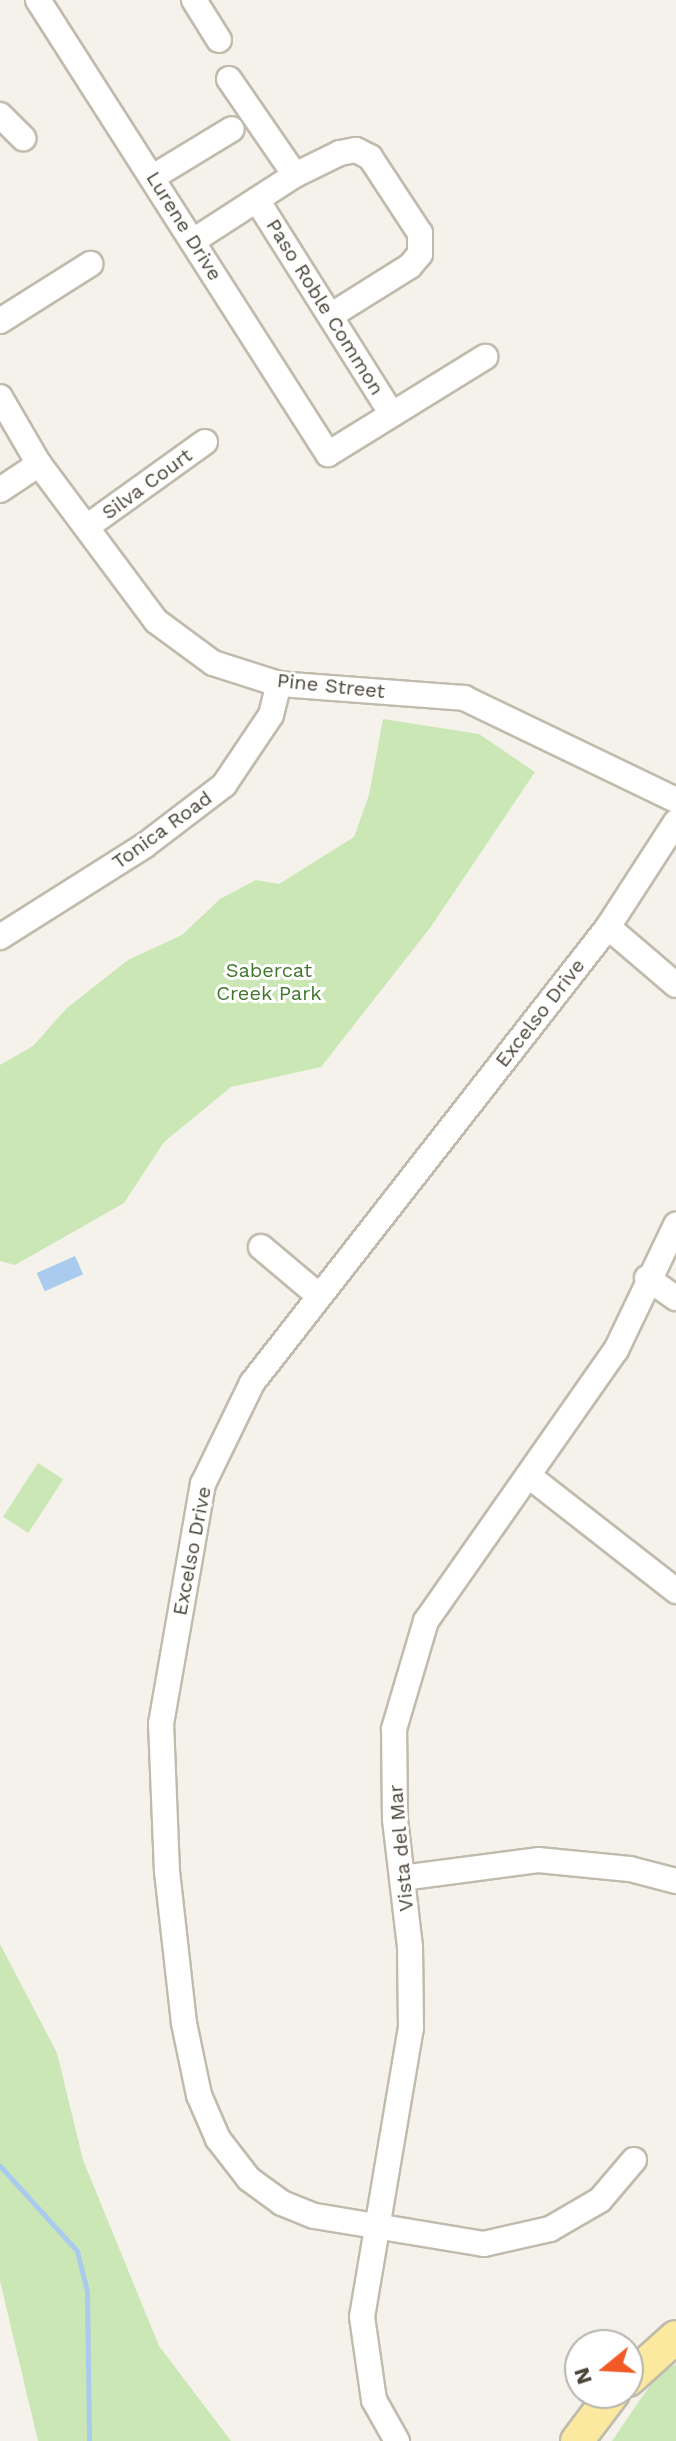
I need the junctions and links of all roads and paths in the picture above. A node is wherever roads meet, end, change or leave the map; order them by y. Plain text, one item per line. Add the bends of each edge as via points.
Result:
1 (38, 0) edge
2 (194, 0) edge
3 (219, 40) dead end
4 (229, 79) dead end
5 (0, 115) edge
6 (232, 129) dead end
7 (23, 138) dead end
8 (295, 175) junction
9 (153, 177) junction
10 (257, 200) junction
11 (193, 241) junction
12 (90, 264) dead end
13 (330, 316) junction
14 (0, 321) edge
15 (485, 357) dead end
16 (0, 397) edge
17 (392, 414) junction
18 (205, 442) dead end
19 (39, 464) junction
20 (0, 490) edge
21 (88, 526) junction
22 (279, 684) junction
23 (676, 800) edge
24 (676, 822) edge
25 (608, 927) junction
26 (0, 937) edge
27 (676, 985) edge
28 (676, 1225) edge
29 (261, 1247) dead end
30 (647, 1278) junction
31 (318, 1295) junction
32 (676, 1298) edge
33 (529, 1476) junction
34 (676, 1591) edge
35 (402, 1878) junction
36 (676, 1881) edge
37 (634, 2160) dead end
38 (376, 2226) junction
39 (676, 2337) edge
40 (644, 2366) edge
41 (601, 2409) edge
42 (397, 2441) edge
43 (577, 2441) edge

1 - 9 street, Lurene Drive
2 - 3 street
4 - 8 street
5 - 7 street
6 - 9 street
8 - 10 street
8 - 13 street via 356,150 370,157 420,233 420,254 410,266
9 - 11 street, Lurene Drive
10 - 11 street
10 - 13 street, Paso Roble Common
11 - 17 street, Lurene Drive via 328,454
12 - 14 street
13 - 17 street, Paso Roble Common
15 - 17 street
16 - 19 street, Pine Street
18 - 21 street, Silva Court
19 - 20 street
19 - 21 street, Pine Street
21 - 22 street, Pine Street via 156,621 213,663
22 - 23 street, Pine Street via 464,698
22 - 26 street, Tonica Road via 271,715 224,785 144,846
24 - 25 street, Excelso Drive
25 - 27 street
25 - 31 street, Excelso Drive
28 - 30 street, Vista del Mar
29 - 31 street
30 - 32 street
30 - 33 street, Vista del Mar via 616,1350
31 - 38 street, Excelso Drive via 252,1383 203,1484 161,1724 167,1872 184,2023 199,2095 218,2139 249,2179 282,2203 314,2216
33 - 34 street
33 - 35 street, Vista del Mar via 426,1621 394,1729
35 - 36 street via 538,1860 630,1869
35 - 38 street, Vista del Mar via 411,2028
37 - 38 street, Excelso Drive via 600,2200 550,2229 484,2244
38 - 42 street, Vista del Mar via 362,2317 374,2400
39 - 40 main road
41 - 43 main road

